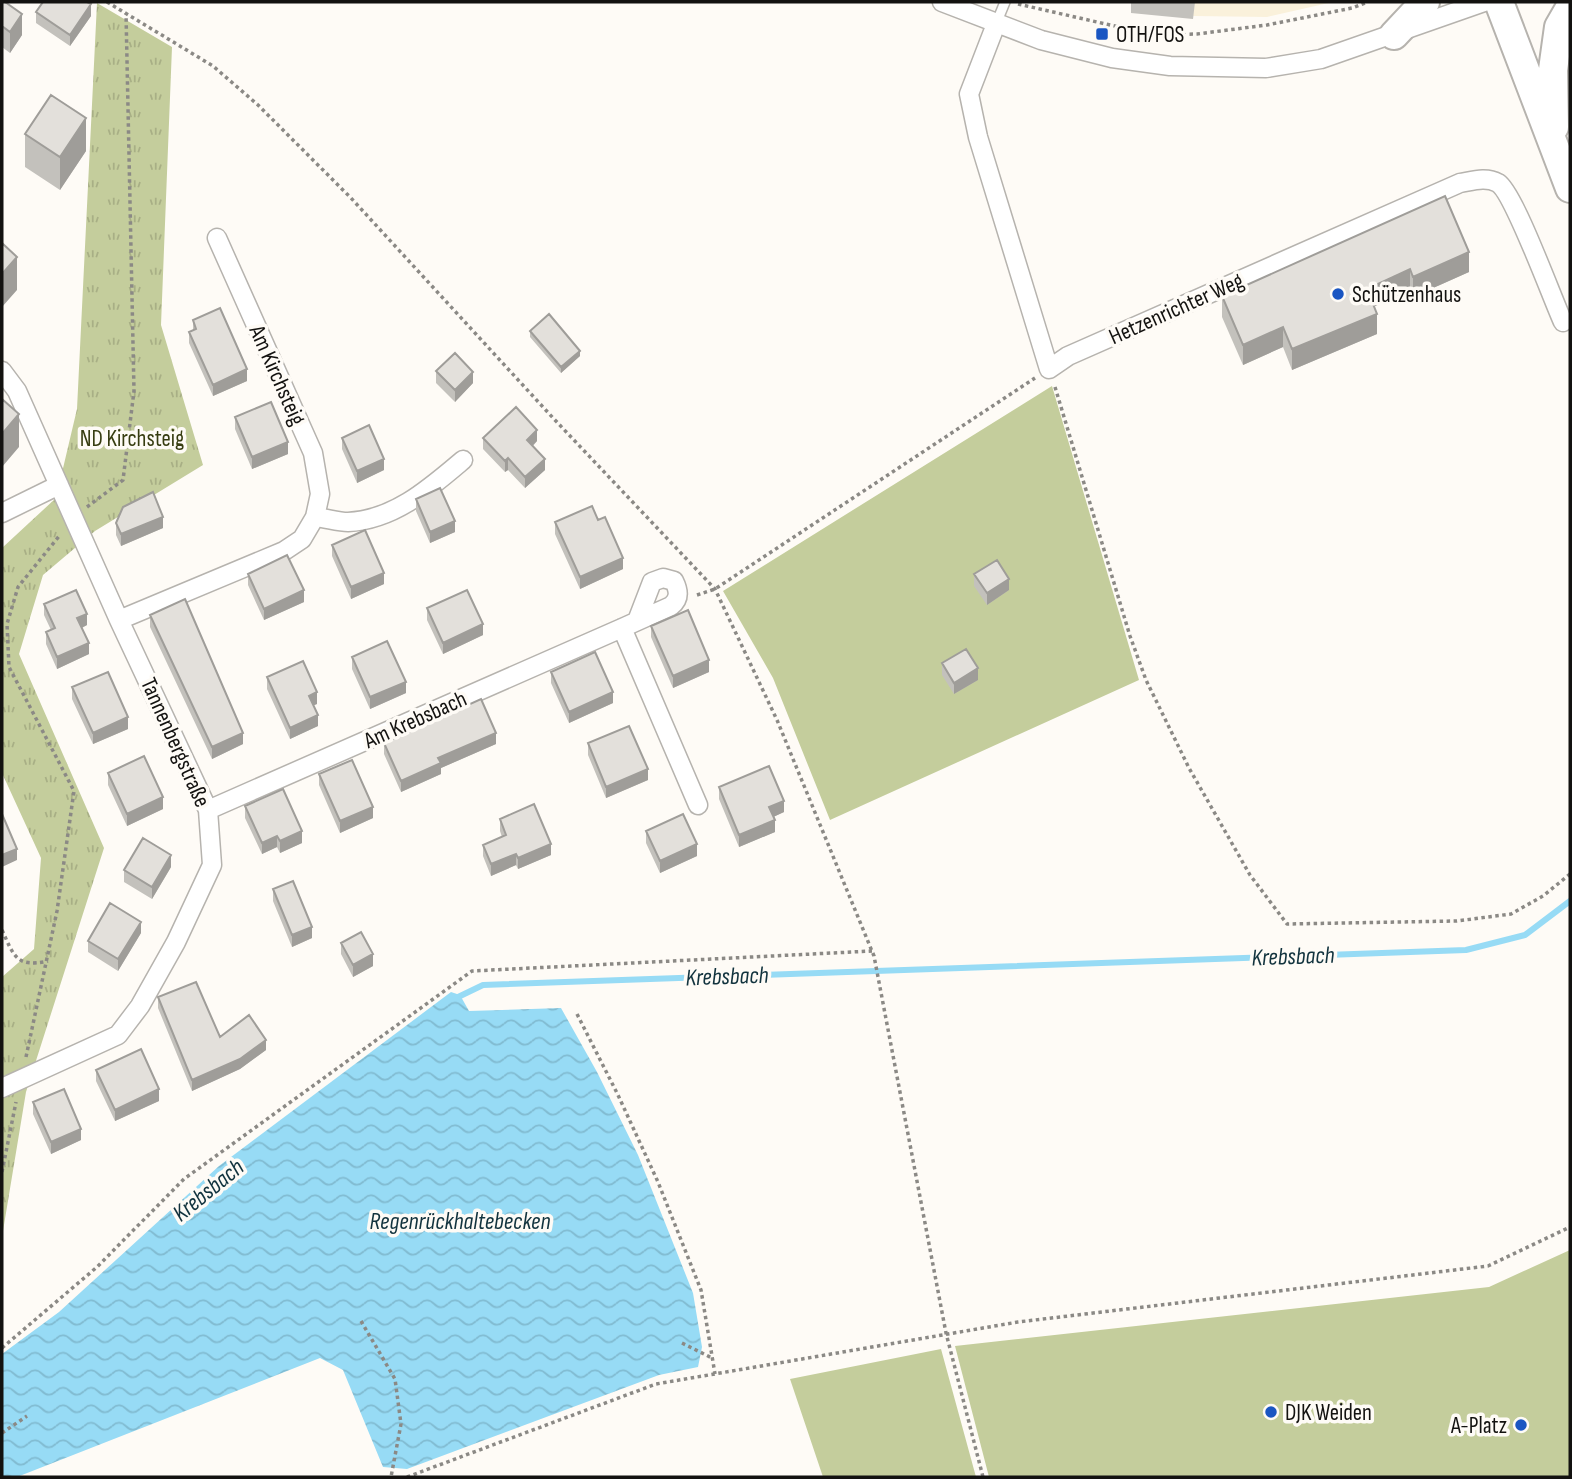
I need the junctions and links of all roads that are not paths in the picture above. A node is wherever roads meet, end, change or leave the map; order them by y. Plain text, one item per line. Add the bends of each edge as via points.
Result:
1 (942, 2) edge
2 (1005, 2) edge
3 (1425, 2) edge
4 (1484, 2) edge
5 (1499, 2) edge
6 (1570, 8) edge
7 (996, 23) junction
8 (1394, 35) junction
9 (1554, 147) junction
10 (1570, 188) edge
11 (217, 238) dead end
12 (1563, 322) dead end
13 (2, 371) edge
14 (463, 460) dead end
15 (58, 485) junction
16 (2, 513) edge
17 (315, 517) junction
18 (119, 620) junction
19 (698, 805) dead end
20 (208, 810) junction
21 (2, 1088) edge

1 - 7 street
2 - 7 lane
3 - 8 main road
4 - 8 street
5 - 9 main road
6 - 9 main road via 1559,27 1553,69
7 - 8 street via 1112,58 1170,66 1266,68 1321,59
7 - 12 street, Hetzenrichter Weg via 968,94 1049,369 1068,356 1460,183 1485,178 1499,183 1513,202
9 - 10 main road
11 - 17 street, Am Kirchsteig via 313,453 320,494
13 - 15 street, Tannenbergstraße via 17,391
14 - 17 street via 397,509 348,522
15 - 16 street
15 - 18 street, Tannenbergstraße
17 - 18 street via 302,538 284,551
18 - 20 street, Tannenbergstraße
19 - 20 street, Am Krebsbach via 629,625
20 - 21 street, Tannenbergstraße via 212,865 140,1006 118,1035

